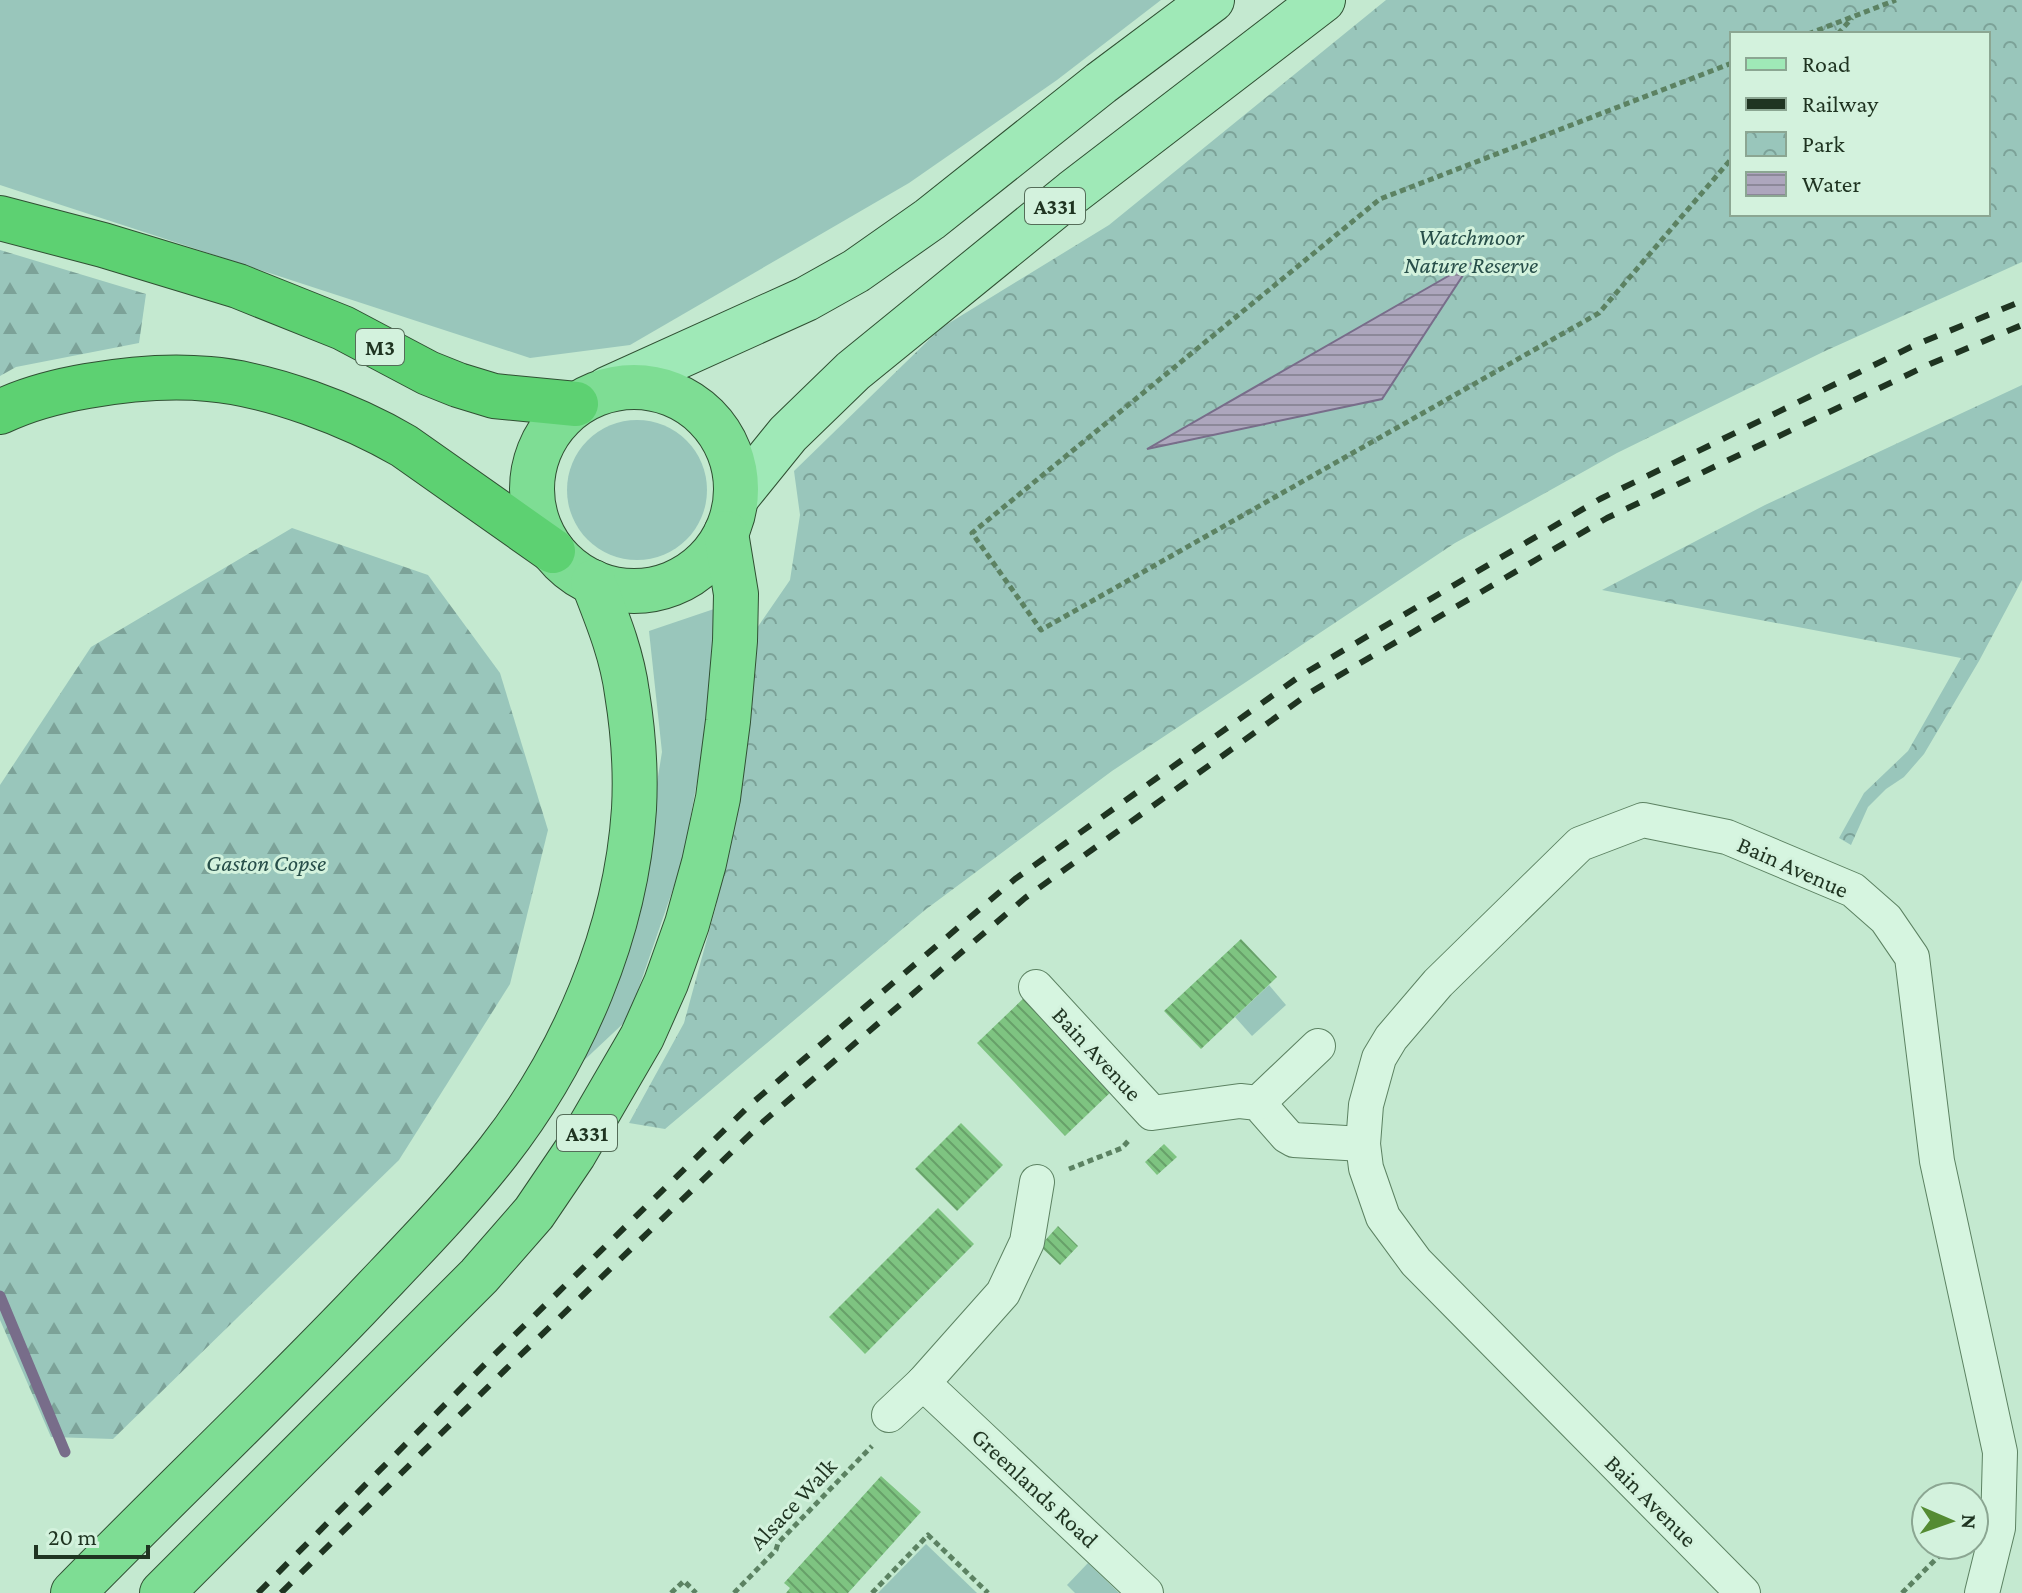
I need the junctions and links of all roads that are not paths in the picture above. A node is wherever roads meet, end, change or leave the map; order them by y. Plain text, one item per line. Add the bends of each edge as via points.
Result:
1 (1212, 0) edge
2 (1323, 0) edge
3 (0, 218) edge
4 (592, 397) junction
5 (0, 412) edge
6 (732, 515) junction
7 (553, 551) junction
8 (593, 582) junction
9 (1036, 987) dead end
10 (1318, 1046) dead end
11 (1258, 1103) junction
12 (1363, 1144) junction
13 (1037, 1182) road end
14 (923, 1383) junction
15 (883, 1428) road end
16 (2011, 1452) edge
17 (73, 1593) edge
18 (162, 1593) edge
19 (1146, 1593) edge
20 (1743, 1593) edge
21 (1982, 1593) edge

1 - 4 main road, A331 via 856,271
2 - 6 main road, A331 via 1073,192 853,371 788,434
3 - 4 highway, M3 via 238,286 343,328 428,373 494,396
4 - 6 highway via 636,386 691,403 713,422 728,447 735,471
4 - 7 highway via 556,423 541,446 533,473 533,500
5 - 7 highway via 70,389 155,377 250,387 379,431
6 - 8 highway via 712,555 670,585 618,590
6 - 18 highway, A331 via 735,641 718,798 687,924 642,1037 534,1213 479,1276
7 - 8 highway
8 - 17 highway, A331 via 627,693 634,807 611,931 556,1065 499,1150 444,1217
9 - 11 street, Bain Avenue via 1152,1113
10 - 11 street
11 - 12 street via 1294,1140
12 - 16 street, Bain Avenue via 1369,1088 1391,1038 1438,983 1580,844 1643,820 1727,837 1853,890 1886,919 1912,957 1937,1161
12 - 20 street, Bain Avenue via 1383,1217 1407,1252
13 - 14 street via 1027,1242 1003,1293
14 - 15 street
14 - 19 street, Greenlands Road
16 - 21 street, Bain Avenue

